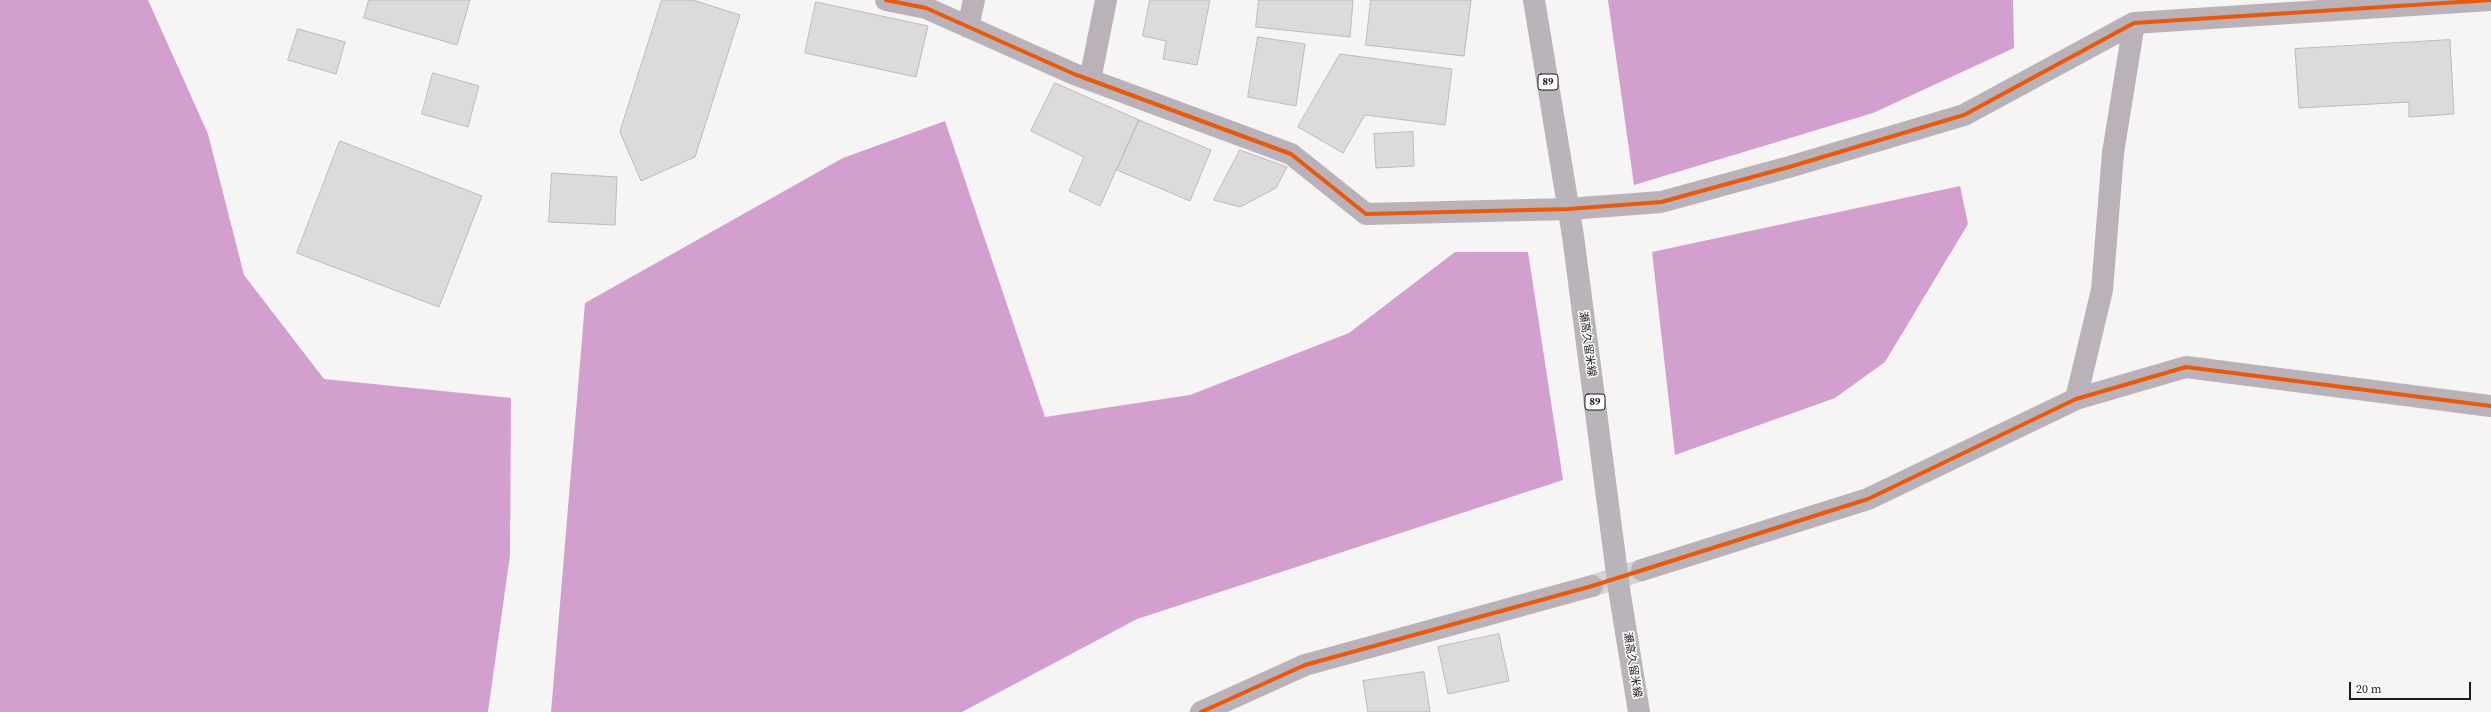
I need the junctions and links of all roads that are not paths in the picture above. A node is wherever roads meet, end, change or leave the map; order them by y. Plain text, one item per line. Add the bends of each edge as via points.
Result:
1 (886, 0) edge
2 (974, 0) edge
3 (1106, 0) edge
4 (1534, 0) edge
5 (2491, 0) edge
6 (2134, 23) junction
7 (968, 27) junction
8 (1090, 80) junction
9 (1568, 208) junction
10 (2076, 399) junction
11 (2491, 406) edge
12 (1642, 570) tunnel mouth
13 (1592, 586) tunnel mouth
14 (1201, 712) edge
15 (1640, 712) edge

1 - 7 street via 926,8
2 - 7 street
3 - 8 street
4 - 9 main road, 瀬高久留米線 / 89
5 - 6 street
6 - 9 street via 1964,115 1662,202
6 - 10 street via 2113,153 2102,290
7 - 8 street
8 - 9 street via 1291,154 1366,214
9 - 15 main road, 瀬高久留米線 / 89
10 - 11 street via 2186,367
10 - 12 street via 1868,499
13 - 14 street via 1304,665

